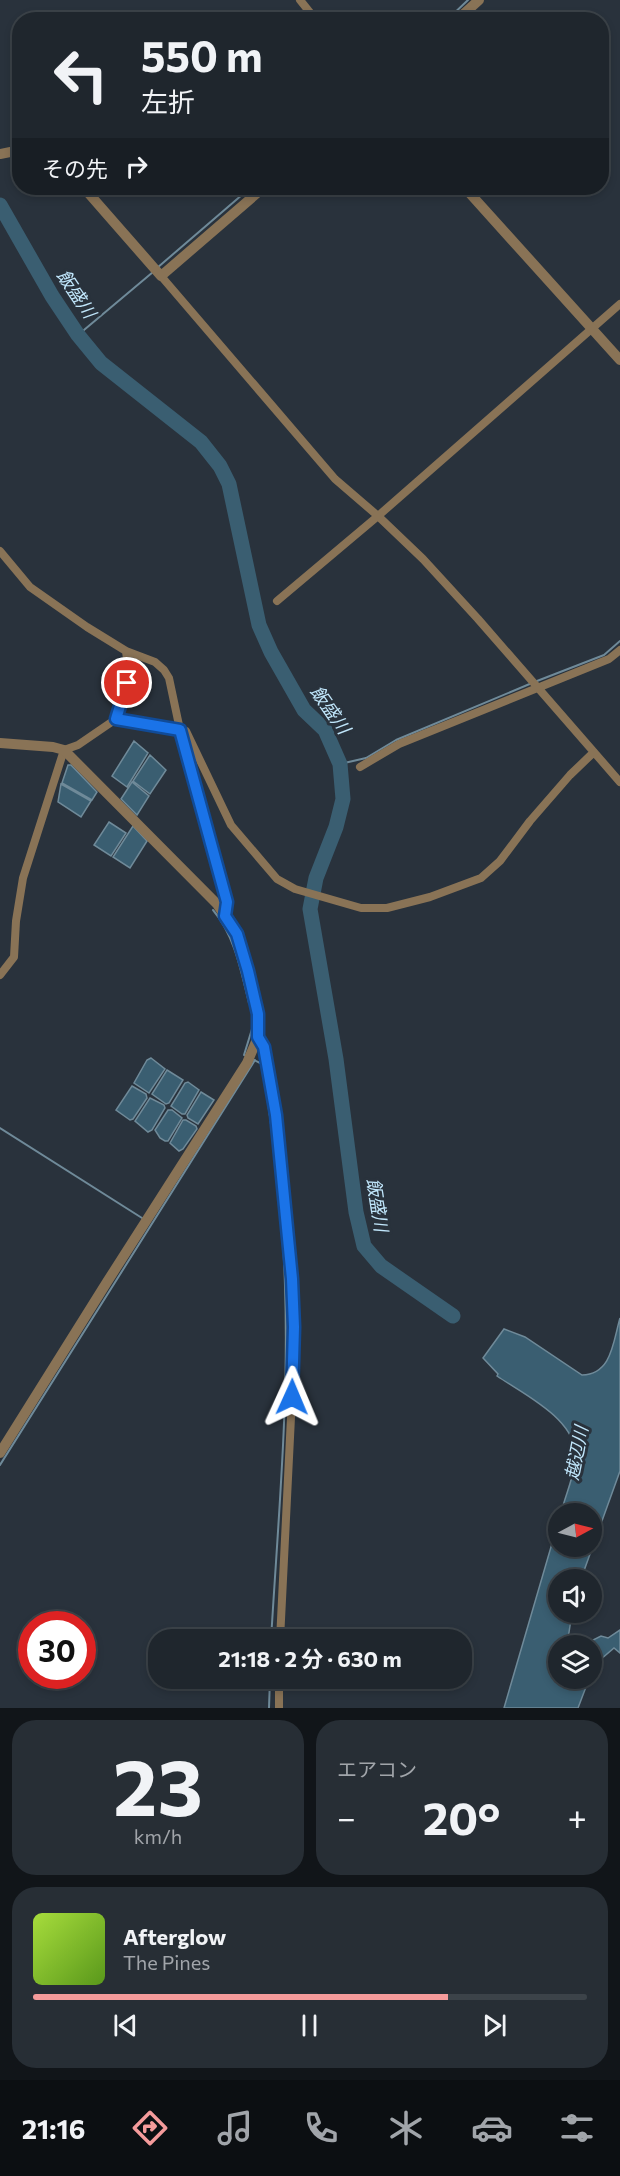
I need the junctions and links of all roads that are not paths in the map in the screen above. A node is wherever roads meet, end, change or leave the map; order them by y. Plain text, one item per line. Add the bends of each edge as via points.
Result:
1 (300, 0) edge
2 (479, 0) edge
3 (310, 12) edge
4 (466, 12) edge
5 (90, 195) edge
6 (255, 195) edge
7 (471, 195) edge
8 (161, 276) junction
9 (620, 304) edge
10 (592, 329) junction
11 (620, 360) edge
12 (378, 516) junction
13 (0, 551) edge
14 (277, 601) dead end
15 (620, 650) edge
16 (126, 651) junction
17 (538, 687) junction
18 (116, 719) junction
19 (180, 730) junction
20 (0, 743) edge
21 (64, 750) junction
22 (594, 752) junction
23 (360, 767) dead end
24 (620, 782) edge
25 (225, 916) junction
26 (0, 975) edge
27 (258, 1037) junction
28 (0, 1454) edge
29 (281, 1629) edge
30 (279, 1689) edge
31 (279, 1708) edge

1 - 3 street
2 - 4 street
5 - 8 street
6 - 8 street
7 - 10 street
8 - 12 street via 335,479
9 - 10 street
10 - 11 street
10 - 12 street
12 - 14 street
12 - 17 street via 423,559
13 - 16 street via 30,587
15 - 17 street via 609,659
16 - 18 street via 127,683
16 - 19 street via 155,662 164,670
17 - 22 street
17 - 23 street via 399,744
18 - 19 street
18 - 21 street
19 - 22 street via 186,731 231,825 277,879 295,889 361,908 387,908 481,878
19 - 25 street via 227,902
20 - 21 street
21 - 25 street
21 - 26 street via 23,878 14,957
22 - 24 street
25 - 27 street via 237,934 248,971 258,1014
27 - 28 street via 247,1063
27 - 29 street via 264,1047 276,1115 294,1327
30 - 31 street

